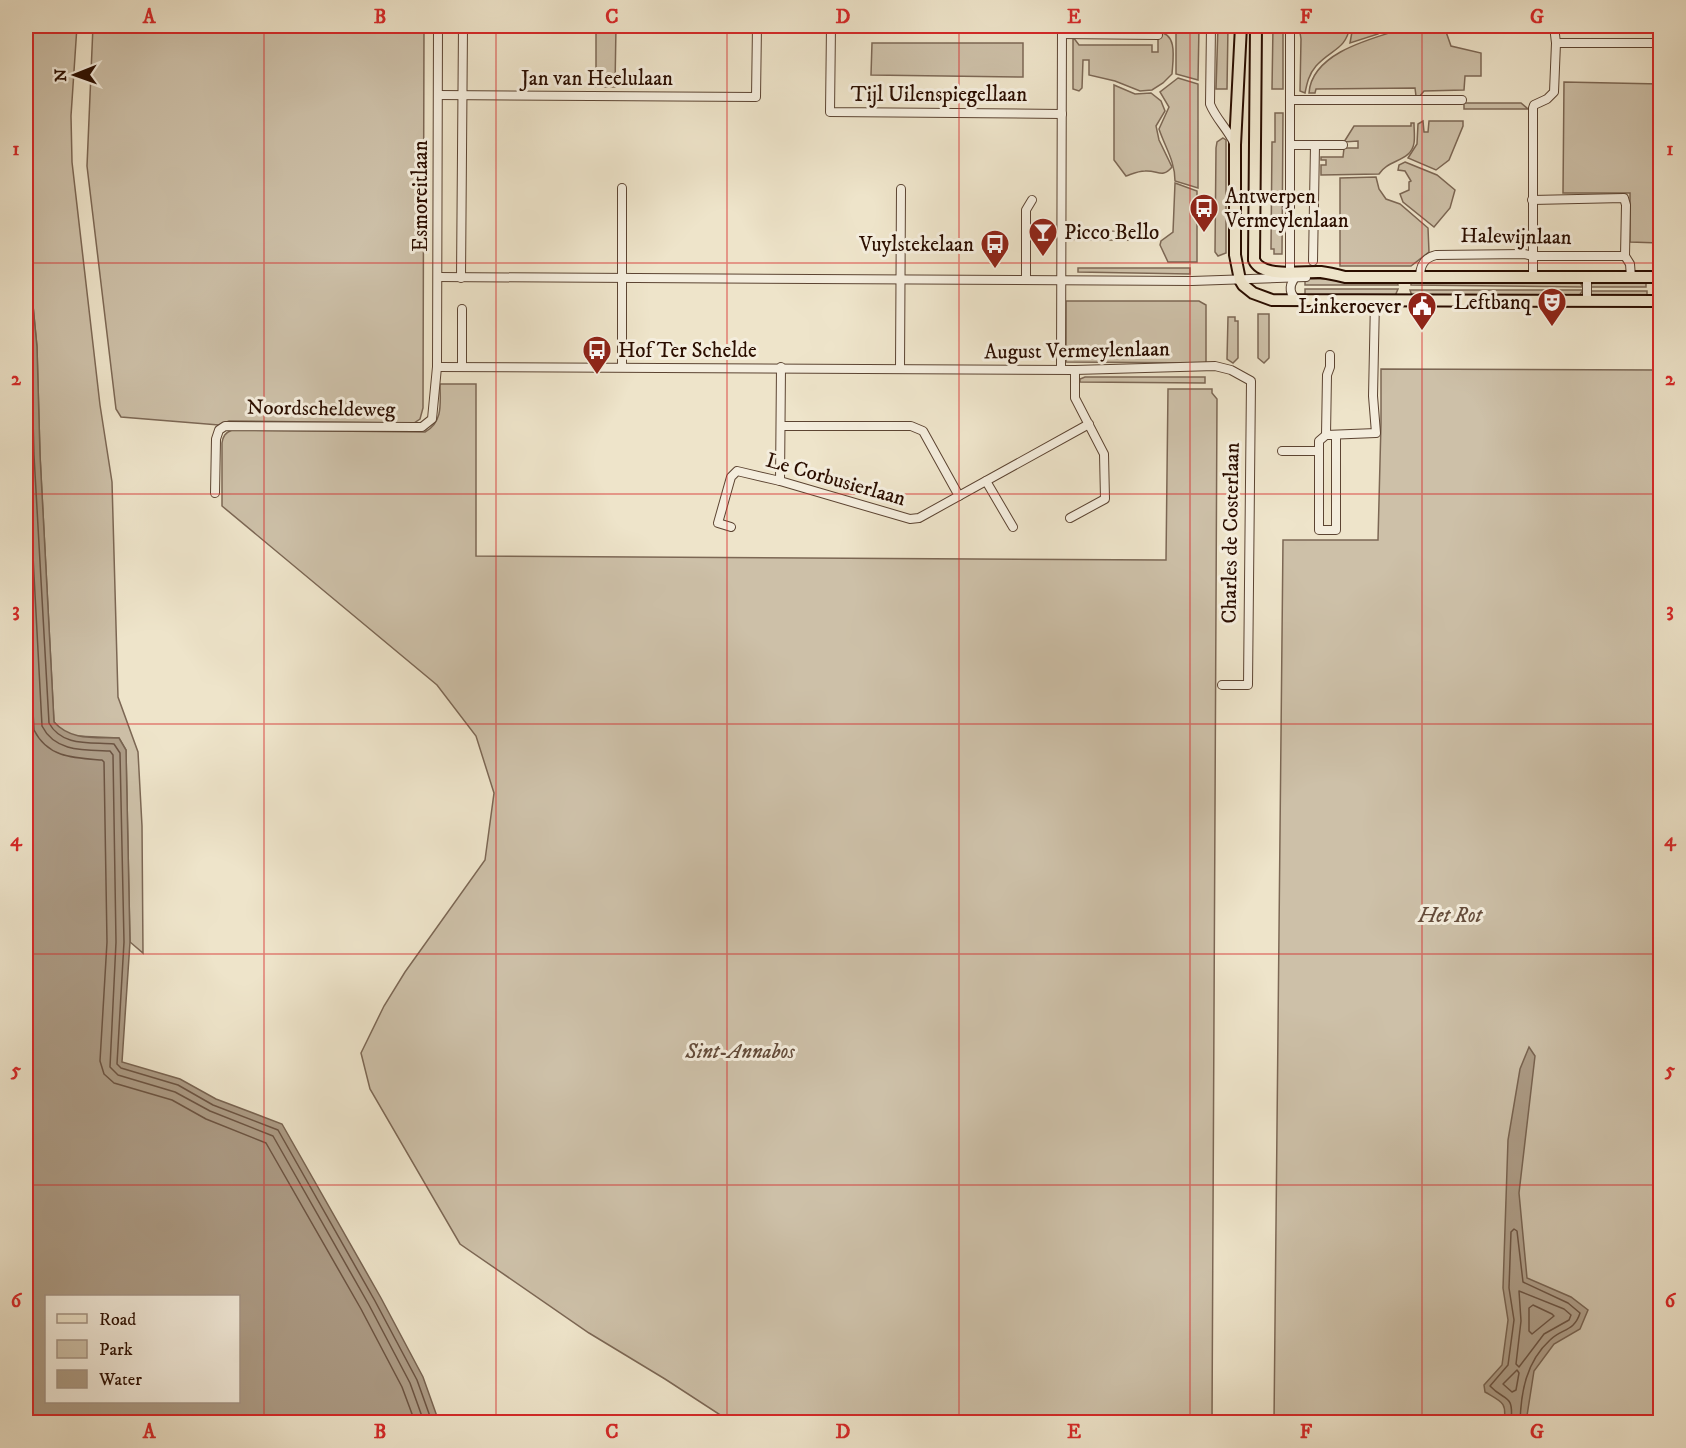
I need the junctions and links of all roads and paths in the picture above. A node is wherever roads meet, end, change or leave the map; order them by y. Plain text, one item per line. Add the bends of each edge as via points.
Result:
1 (438, 26) edge
2 (463, 26) edge
3 (757, 26) edge
4 (831, 26) edge
5 (1211, 26) edge
6 (1241, 26) edge
7 (1256, 26) edge
8 (1290, 26) edge
9 (1554, 27) edge
10 (1660, 28) edge
11 (1062, 30) edge
12 (1158, 35) dead end
13 (1556, 43) junction
14 (1660, 43) edge
15 (438, 95) junction
16 (462, 96) junction
17 (1290, 100) junction
18 (1462, 100) dead end
19 (1062, 114) junction
20 (1235, 145) junction
21 (1290, 145) junction
22 (1315, 145) junction
23 (1343, 145) dead end
24 (622, 188) dead end
25 (901, 189) dead end
26 (1032, 200) dead end
27 (1532, 200) junction
28 (1061, 235) junction
29 (1142, 236) dead end
30 (1533, 255) junction
31 (1625, 256) junction
32 (1254, 260) junction
33 (1314, 261) dead end
34 (1292, 275) junction
35 (438, 277) junction
36 (1420, 277) junction
37 (1533, 277) junction
38 (1587, 277) junction
39 (1631, 277) junction
40 (461, 278) junction
41 (622, 278) junction
42 (1660, 278) edge
43 (901, 280) junction
44 (1026, 280) junction
45 (1061, 280) junction
46 (1244, 280) junction
47 (1300, 300) junction
48 (1375, 300) junction
49 (1587, 301) junction
50 (1660, 302) edge
51 (462, 309) dead end
52 (1330, 355) dead end
53 (437, 367) junction
54 (462, 367) junction
55 (622, 367) junction
56 (781, 367) junction
57 (900, 368) junction
58 (1061, 369) junction
59 (1075, 369) junction
60 (1251, 381) joint
61 (1089, 424) junction
62 (781, 426) junction
63 (1326, 435) junction
64 (1336, 435) junction
65 (1282, 451) dead end
66 (1319, 451) junction
67 (780, 481) junction
68 (986, 481) junction
69 (215, 493) dead end
70 (959, 496) junction
71 (1070, 518) dead end
72 (731, 527) dead end
73 (1012, 527) dead end
74 (1222, 685) dead end

1 - 15 street, Esmoreitlaan
2 - 16 street, Esmoreitlaan
3 - 16 street, Jan van Heelulaan via 756,97
4 - 19 street, Tijl Uilenspiegellaan via 830,112
5 - 20 street via 1210,104
6 - 20 main road
7 - 32 main road
8 - 17 street
9 - 10 street
9 - 13 street
11 - 12 street
11 - 19 street
13 - 14 street
13 - 27 street via 1554,92 1533,108
15 - 16 street, Jan van Heelulaan
15 - 35 street, Esmoreitlaan
16 - 40 street, Esmoreitlaan
17 - 18 street
17 - 21 street
19 - 28 street
20 - 46 main road via 1235,255
21 - 22 street
21 - 34 street
22 - 23 street
22 - 33 street
24 - 41 street
25 - 43 street
26 - 44 street via 1026,210
27 - 30 street
27 - 31 street, Halewijnlaan via 1624,198
28 - 29 street
28 - 45 street
30 - 31 street, Halewijnlaan
30 - 36 street, Halewijnlaan via 1436,255 1421,265
30 - 37 street
31 - 39 street, Halewijnlaan
32 - 34 main road via 1262,270
32 - 46 street via 1254,271
34 - 36 main road, Halewijnlaan via 1323,272 1345,277
34 - 46 street
34 - 47 street via 1291,294
35 - 40 street
35 - 53 street, Esmoreitlaan
36 - 37 main road, Halewijnlaan
37 - 38 main road, Halewijnlaan
38 - 39 main road, Halewijnlaan
38 - 49 street
39 - 42 main road, Halewijnlaan
40 - 41 street
41 - 43 street
41 - 55 street
43 - 44 street
43 - 57 street
44 - 45 street
45 - 46 street
45 - 58 street
46 - 47 main road via 1248,290 1265,299
47 - 48 main road
48 - 49 main road
48 - 64 street via 1376,433
49 - 50 main road
51 - 54 street
52 - 63 street
53 - 54 street, August Vermeylenlaan
53 - 69 street, Noordscheldeweg via 434,413 422,427 227,425 216,439
54 - 55 street, August Vermeylenlaan
55 - 56 street, August Vermeylenlaan
56 - 57 street, August Vermeylenlaan
56 - 62 street
57 - 58 street, August Vermeylenlaan
58 - 59 street, August Vermeylenlaan
59 - 60 street, August Vermeylenlaan via 1215,366
59 - 61 street via 1075,398
60 - 74 street, Charles de Costerlaan via 1248,685
61 - 68 street, Le Corbusierlaan
61 - 71 street via 1104,454 1105,499
62 - 67 street
62 - 70 street via 911,426 923,431
63 - 64 street
63 - 66 street via 1319,441
64 - 66 street via 1336,530 1319,530
65 - 66 street
67 - 70 street, Le Corbusierlaan via 910,519
67 - 72 street, Le Corbusierlaan via 741,470 733,473 718,523
68 - 70 street, Le Corbusierlaan
68 - 73 street

